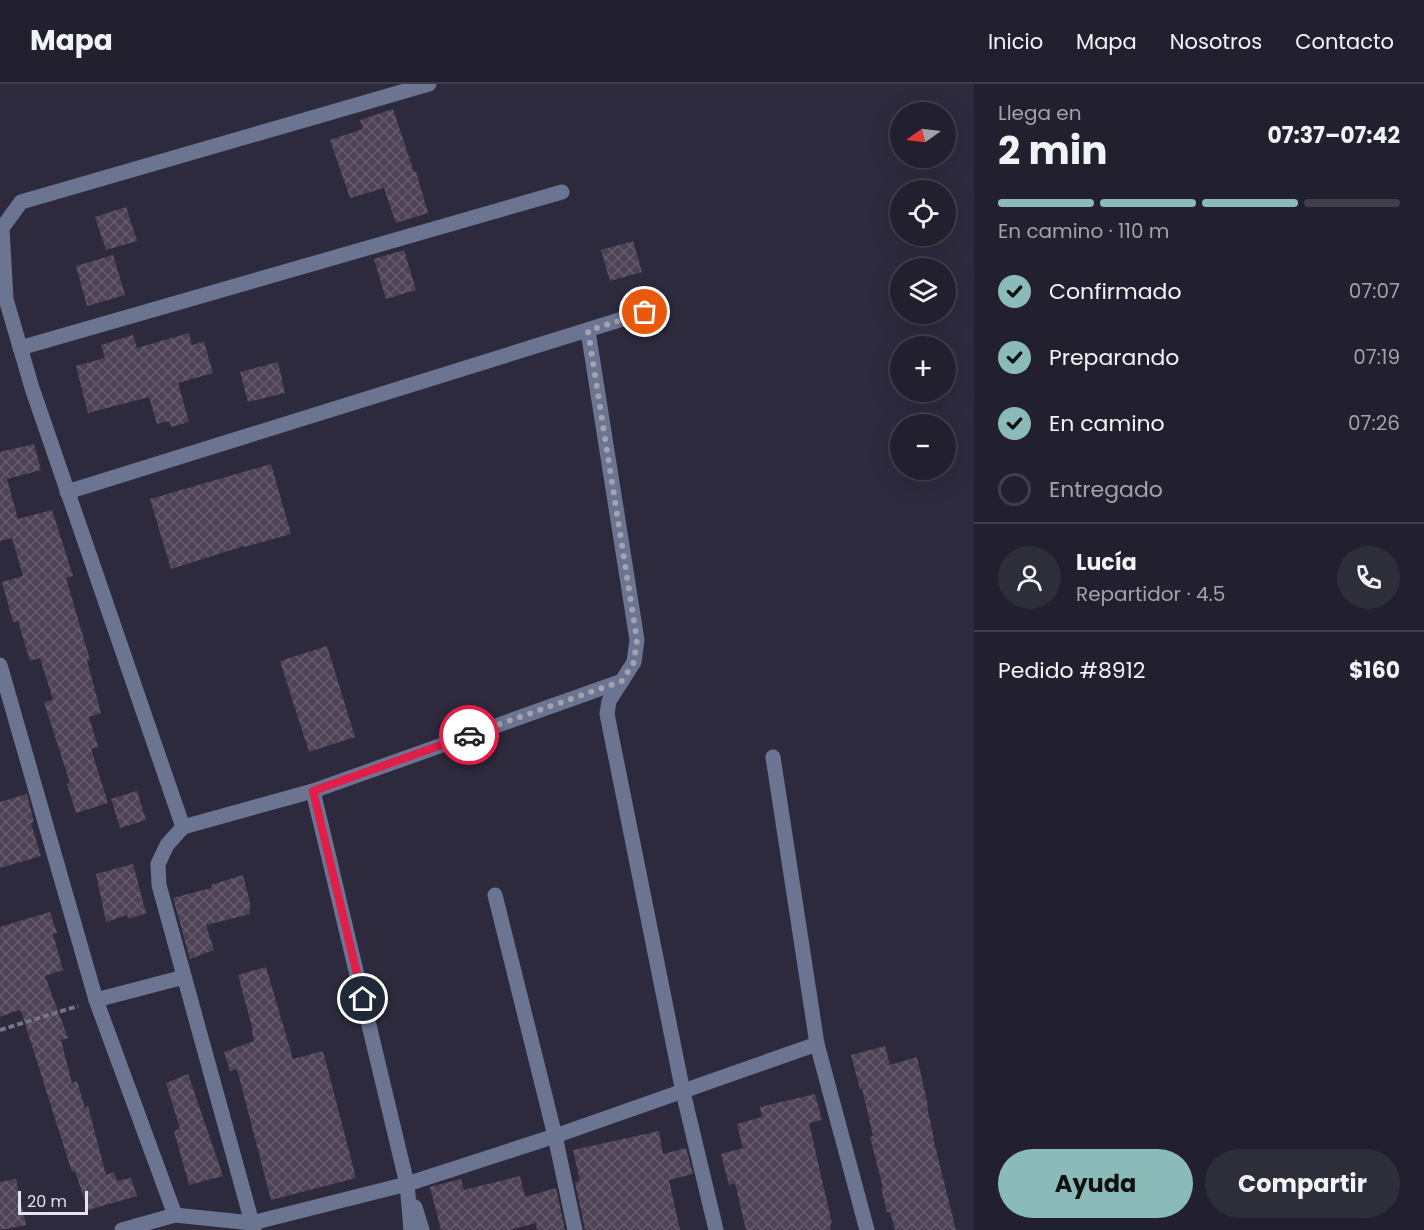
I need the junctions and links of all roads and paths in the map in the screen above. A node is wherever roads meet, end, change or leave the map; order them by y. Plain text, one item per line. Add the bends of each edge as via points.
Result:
1 (429, 84) edge
2 (562, 192) dead end
3 (3, 300) edge
4 (645, 312) dead end
5 (588, 331) junction
6 (20, 348) junction
7 (67, 492) junction
8 (0, 666) edge
9 (622, 681) junction
10 (773, 757) dead end
11 (313, 791) junction
12 (183, 827) junction
13 (495, 895) dead end
14 (184, 977) junction
15 (96, 1000) junction
16 (0, 1030) edge
17 (817, 1044) junction
18 (683, 1092) junction
19 (555, 1136) junction
20 (407, 1184) junction
21 (175, 1215) junction
22 (253, 1227) edge
23 (122, 1230) edge
24 (411, 1230) edge
25 (422, 1230) edge
26 (575, 1230) edge
27 (716, 1230) edge
28 (867, 1230) edge

1 - 3 street via 21,202 2,228
2 - 6 street
3 - 6 street
4 - 5 street
5 - 7 street
5 - 9 street via 637,640 634,662
6 - 7 street
7 - 12 street
8 - 15 street
9 - 11 street
9 - 18 street via 609,701 608,714
10 - 17 street
11 - 12 street
11 - 20 street
12 - 14 street via 167,845 158,864 159,885
13 - 19 street
14 - 15 street
14 - 22 street
15 - 16 path
15 - 21 street
17 - 18 street
17 - 28 street
18 - 19 street
18 - 27 street
19 - 20 street
19 - 26 street
20 - 22 street
20 - 24 street
20 - 25 street
21 - 22 street
21 - 23 street

